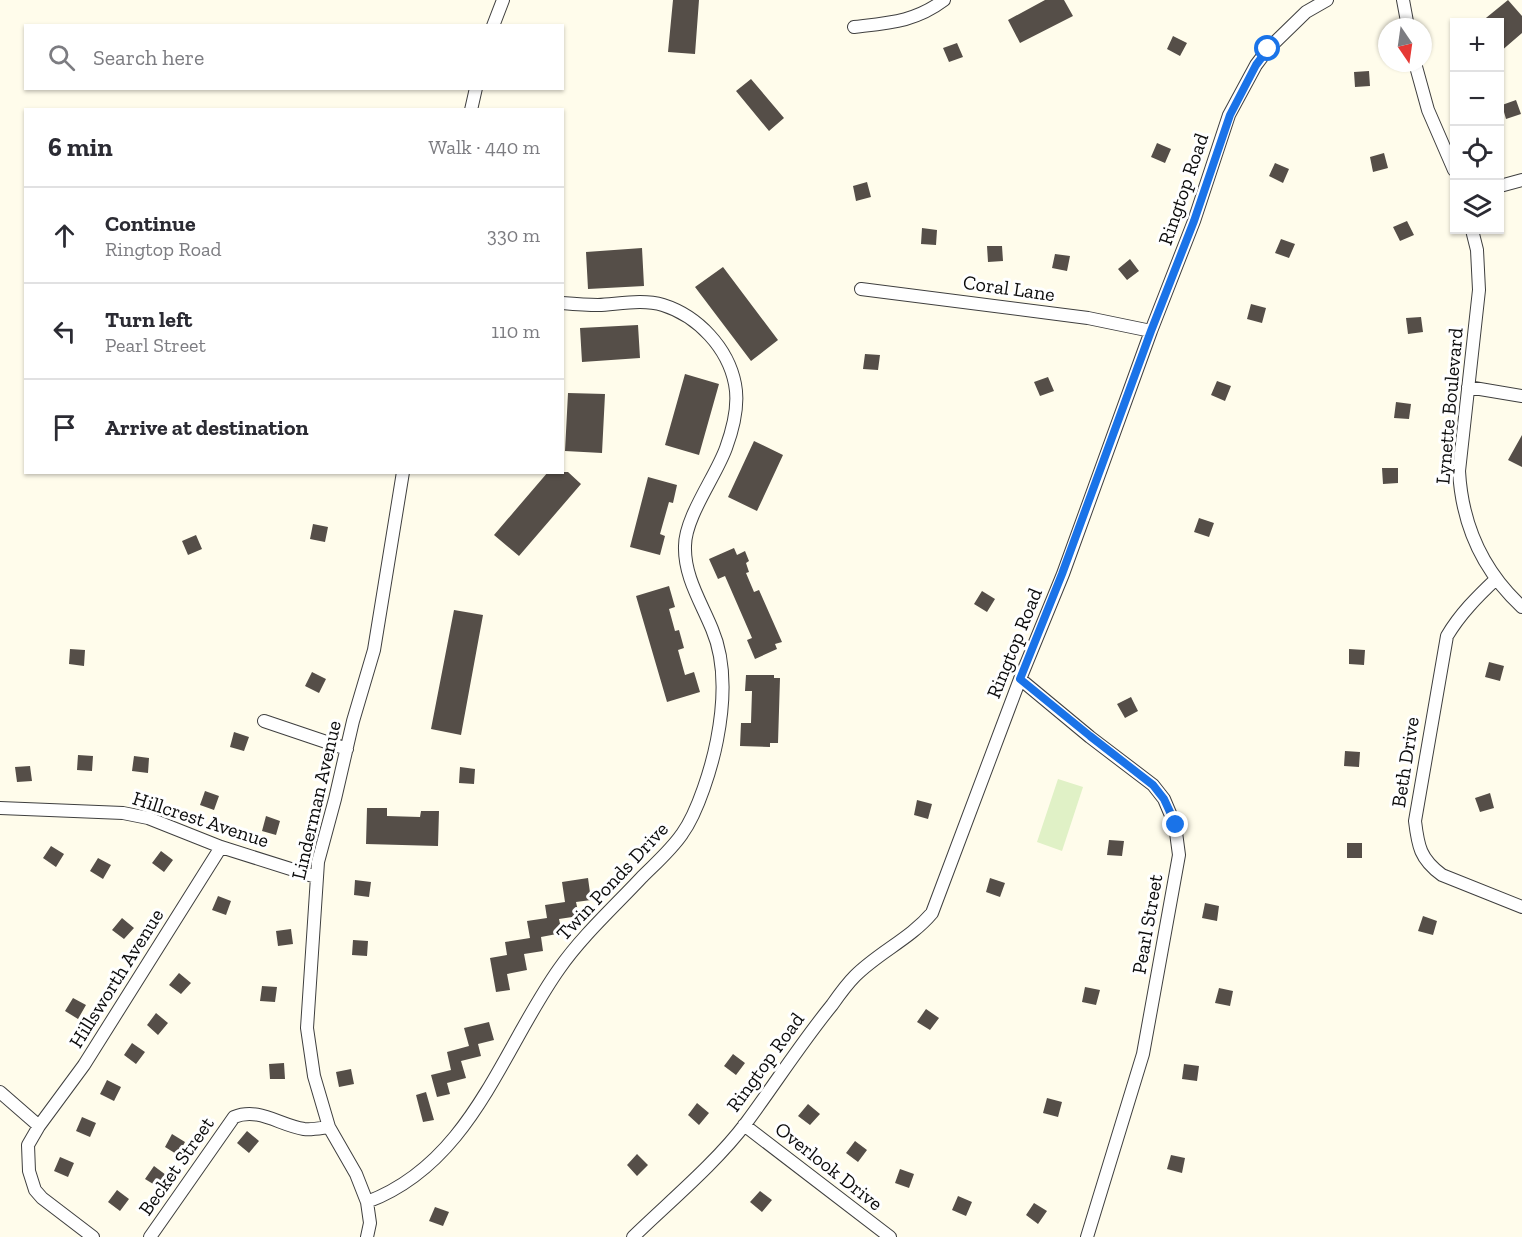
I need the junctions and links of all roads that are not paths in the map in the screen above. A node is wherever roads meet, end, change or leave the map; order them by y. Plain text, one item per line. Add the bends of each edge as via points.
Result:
1 (503, 0) edge
2 (944, 0) edge
3 (1327, 0) edge
4 (1403, 0) edge
5 (1406, 18) edge
6 (494, 24) edge
7 (854, 27) dead end
8 (1417, 72) edge
9 (476, 90) edge
10 (471, 108) edge
11 (1450, 159) edge
12 (1522, 180) edge
13 (1504, 185) edge
14 (1473, 234) edge
15 (861, 289) dead end
16 (564, 303) edge
17 (1151, 331) junction
18 (1468, 387) junction
19 (1522, 396) edge
20 (404, 474) edge
21 (1496, 579) junction
22 (1522, 607) edge
23 (1020, 679) junction
24 (264, 721) dead end
25 (347, 749) junction
26 (0, 808) edge
27 (221, 847) junction
28 (316, 877) junction
29 (1522, 908) edge
30 (0, 1092) edge
31 (744, 1125) junction
32 (39, 1126) junction
33 (328, 1127) junction
34 (367, 1202) junction
35 (93, 1237) edge
36 (150, 1237) edge
37 (367, 1237) edge
38 (633, 1237) edge
39 (890, 1237) edge
40 (1087, 1237) edge

1 - 6 street
2 - 7 street via 916,17
3 - 17 street, Ringtop Road via 1306,12 1268,49 1236,100
4 - 5 street
8 - 11 street via 1428,110
9 - 10 street
12 - 13 street
14 - 18 street, Lynette Boulevard via 1479,290
15 - 17 street, Coral Lane via 1088,318
16 - 34 street, Twin Ponds Drive via 662,305 689,316 708,333 731,369 736,405 726,448 694,516 685,547 691,582 720,651 722,709 717,743 685,831 560,967 491,1088 450,1143 411,1180
17 - 23 street, Ringtop Road
18 - 19 street
18 - 21 street, Lynette Boulevard via 1460,493 1479,552
20 - 25 street, Linderman Avenue via 374,650
21 - 22 street, Lynette Boulevard
21 - 29 street, Beth Drive via 1457,619 1447,636 1415,821 1418,846 1432,868
23 - 31 street, Ringtop Road via 932,913 854,977
23 - 40 street, Pearl Street via 1153,785 1176,825 1179,855 1143,1054
24 - 25 street
25 - 28 street, Linderman Avenue
26 - 27 street, Hillcrest Avenue via 123,813 148,818
27 - 28 street, Hillcrest Avenue
27 - 32 street, Hillsworth Avenue via 84,1065
28 - 33 street, Linderman Avenue via 307,1028 314,1076
30 - 32 street
31 - 38 street, Ringtop Road
31 - 39 street, Overlook Drive
32 - 35 street via 28,1145 29,1171 35,1190
33 - 34 street, Linderman Avenue via 356,1174
33 - 36 street, Becket Street via 304,1129 244,1113 234,1117
34 - 37 street, Linderman Avenue

